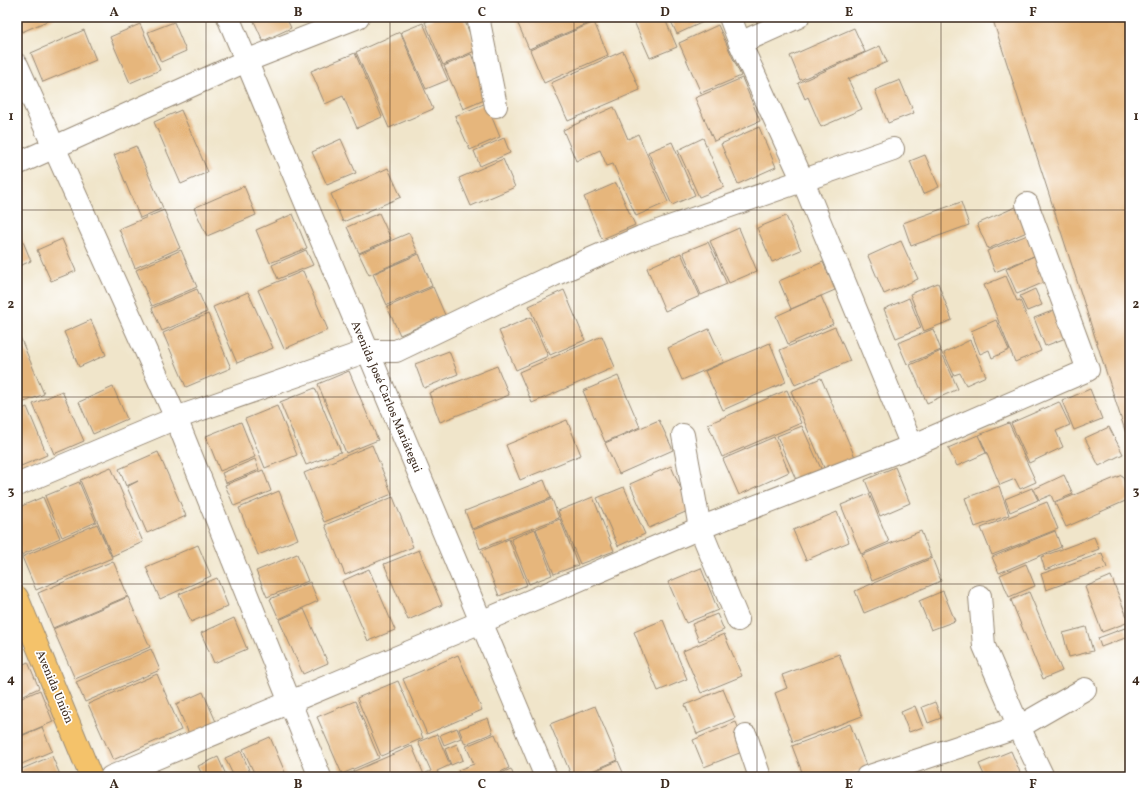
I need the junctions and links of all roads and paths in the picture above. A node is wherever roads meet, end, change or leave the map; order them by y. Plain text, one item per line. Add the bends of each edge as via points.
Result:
1 (228, 17) edge
2 (358, 17) edge
3 (478, 17) edge
4 (730, 17) edge
5 (798, 17) edge
6 (740, 43) junction
7 (246, 61) junction
8 (17, 65) edge
9 (496, 106) dead end
10 (53, 148) junction
11 (893, 149) dead end
12 (17, 164) edge
13 (803, 181) junction
14 (1027, 204) dead end
15 (367, 351) junction
16 (176, 418) junction
17 (683, 435) dead end
18 (912, 446) junction
19 (17, 485) edge
20 (700, 528) junction
21 (980, 596) dead end
22 (17, 597) edge
23 (738, 620) dead end
24 (481, 622) junction
25 (1085, 689) dead end
26 (290, 702) junction
27 (1019, 727) junction
28 (746, 736) dead end
29 (91, 777) edge
30 (111, 777) edge
31 (320, 777) edge
32 (546, 777) edge
33 (760, 777) edge
34 (867, 777) edge
35 (1043, 777) edge

1 - 7 street, Avenida José Carlos Mariátegui
2 - 7 street
3 - 9 street
4 - 6 street
5 - 6 street
6 - 13 street
7 - 10 street
7 - 15 street, Avenida José Carlos Mariátegui
8 - 10 street
10 - 12 street
10 - 16 street
11 - 13 street
13 - 15 street via 641,237 554,275 396,351
13 - 18 street
14 - 18 street via 1088,370
15 - 16 street
15 - 24 street, Avenida José Carlos Mariátegui
16 - 19 street
16 - 26 street
17 - 20 street
18 - 20 street
20 - 23 street
20 - 24 street
21 - 27 street via 984,646
22 - 29 main road, Avenida Unión
24 - 26 street
24 - 32 street, Avenida José Carlos Mariátegui
25 - 27 street
26 - 30 street
26 - 31 street
27 - 34 street
27 - 35 street
28 - 33 street

